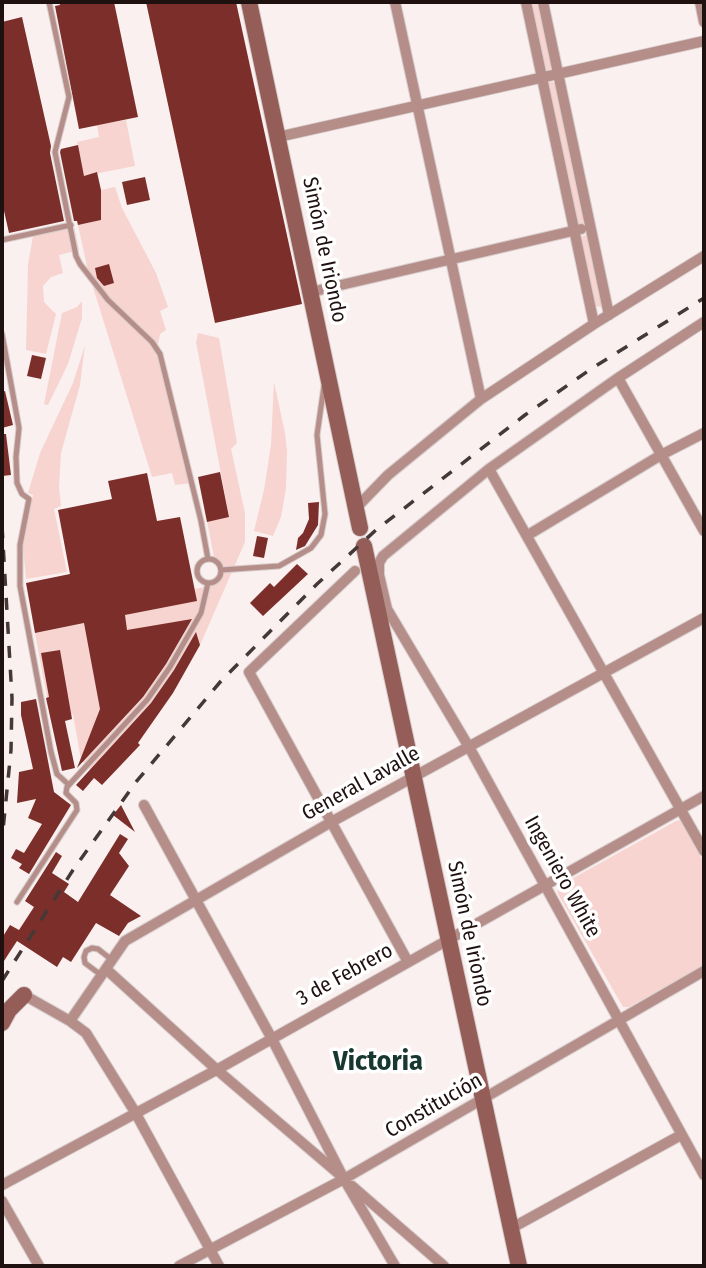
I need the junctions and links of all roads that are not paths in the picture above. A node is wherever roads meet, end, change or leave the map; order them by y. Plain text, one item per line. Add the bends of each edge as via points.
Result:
1 (49, 2) edge
2 (249, 2) edge
3 (396, 2) edge
4 (526, 2) edge
5 (543, 2) edge
6 (700, 2) edge
7 (704, 22) edge
8 (704, 41) edge
9 (557, 73) junction
10 (541, 76) junction
11 (418, 104) junction
12 (278, 137) junction
13 (71, 225) junction
14 (590, 227) junction
15 (575, 231) junction
16 (2, 240) edge
17 (704, 257) edge
18 (450, 258) junction
19 (311, 292) junction
20 (609, 315) junction
21 (704, 322) edge
22 (594, 324) junction
23 (2, 334) edge
24 (327, 369) junction
25 (618, 378) junction
26 (481, 399) junction
27 (704, 433) edge
28 (661, 455) junction
29 (489, 468) junction
30 (356, 508) junction
31 (360, 528) dead end
32 (704, 531) edge
33 (528, 535) junction
34 (364, 546) dead end
35 (208, 559) junction
36 (221, 570) junction
37 (355, 571) dead end
38 (208, 583) junction
39 (383, 610) junction
40 (704, 618) edge
41 (605, 673) junction
42 (469, 747) junction
43 (414, 777) junction
44 (69, 785) junction
45 (704, 796) edge
46 (144, 805) dead end
47 (681, 809) junction
48 (332, 821) junction
49 (704, 851) edge
50 (544, 884) junction
51 (196, 899) junction
52 (17, 902) dead end
53 (449, 939) junction
54 (408, 962) junction
55 (106, 968) junction
56 (704, 971) edge
57 (24, 995) junction
58 (619, 1020) junction
59 (70, 1021) junction
60 (2, 1023) edge
61 (2, 1033) edge
62 (272, 1039) junction
63 (216, 1069) junction
64 (484, 1100) junction
65 (135, 1112) junction
66 (681, 1135) junction
67 (704, 1175) edge
68 (344, 1179) junction
69 (2, 1185) edge
70 (2, 1201) edge
71 (510, 1229) junction
72 (209, 1249) junction
73 (39, 1266) edge
74 (179, 1266) edge
75 (219, 1266) edge
76 (395, 1266) edge
77 (444, 1266) edge
78 (519, 1266) edge

1 - 13 lane via 69,97 55,152
2 - 12 street, Simón de Iriondo
3 - 11 street
4 - 10 street
5 - 9 street
6 - 7 street
8 - 9 street
9 - 10 street
9 - 14 street
10 - 11 street
10 - 15 street
11 - 12 street
11 - 18 street
12 - 19 street, Simón de Iriondo
13 - 16 lane
13 - 35 lane via 80,264 160,354
14 - 15 street
14 - 20 street
15 - 18 street
15 - 22 street
17 - 20 street
18 - 19 street
18 - 26 street
19 - 24 street, Simón de Iriondo
20 - 22 street
21 - 25 street
22 - 26 street
23 - 44 lane via 19,428 17,483 29,499 19,545 20,586 51,751 57,774
24 - 30 street, Simón de Iriondo
24 - 36 lane via 317,435 325,514 321,535 311,548 279,566
25 - 28 street
25 - 29 street
26 - 30 street via 388,475
27 - 28 street
28 - 32 street
28 - 33 street
29 - 33 street
29 - 39 street, Simón de Iriondo via 383,556 379,563
30 - 31 street, Simón de Iriondo
33 - 41 street
34 - 39 street
35 - 36 lane
35 - 38 lane via 201,562 197,573
36 - 38 lane via 216,581
37 - 48 street via 249,672
38 - 44 lane via 201,613 170,667 147,700
39 - 42 street, Ingeniero White
39 - 43 street, Simón de Iriondo
40 - 41 street, General Lavalle
41 - 42 street, General Lavalle
41 - 47 street
42 - 43 street, General Lavalle
42 - 50 street, Ingeniero White
43 - 48 street, General Lavalle
43 - 53 street, Simón de Iriondo
44 - 52 lane via 66,793 77,810
45 - 47 street, 3 de Febrero
46 - 51 street
47 - 49 street
47 - 50 street, 3 de Febrero
48 - 51 street, General Lavalle
48 - 54 street
50 - 53 street, 3 de Febrero
50 - 58 street, Ingeniero White
51 - 55 street, General Lavalle via 125,940
51 - 62 street
53 - 54 street, 3 de Febrero
53 - 64 street, Simón de Iriondo
54 - 62 street, 3 de Febrero
55 - 59 street, General Lavalle
55 - 63 street
56 - 58 street, Constitución
57 - 59 street
57 - 60 street
57 - 61 street
58 - 64 street, Constitución
58 - 66 street, Ingeniero White
59 - 65 street via 86,1033
62 - 63 street, 3 de Febrero
62 - 68 street
63 - 65 street, 3 de Febrero
63 - 68 street
64 - 68 street, Constitución
64 - 71 street, Simón de Iriondo
65 - 69 street, 3 de Febrero
65 - 72 street
66 - 67 street, Ingeniero White
66 - 71 street
68 - 72 street, Constitución
68 - 76 street
68 - 77 street
70 - 73 street
71 - 78 street, Simón de Iriondo
72 - 74 street, Constitución
72 - 75 street

